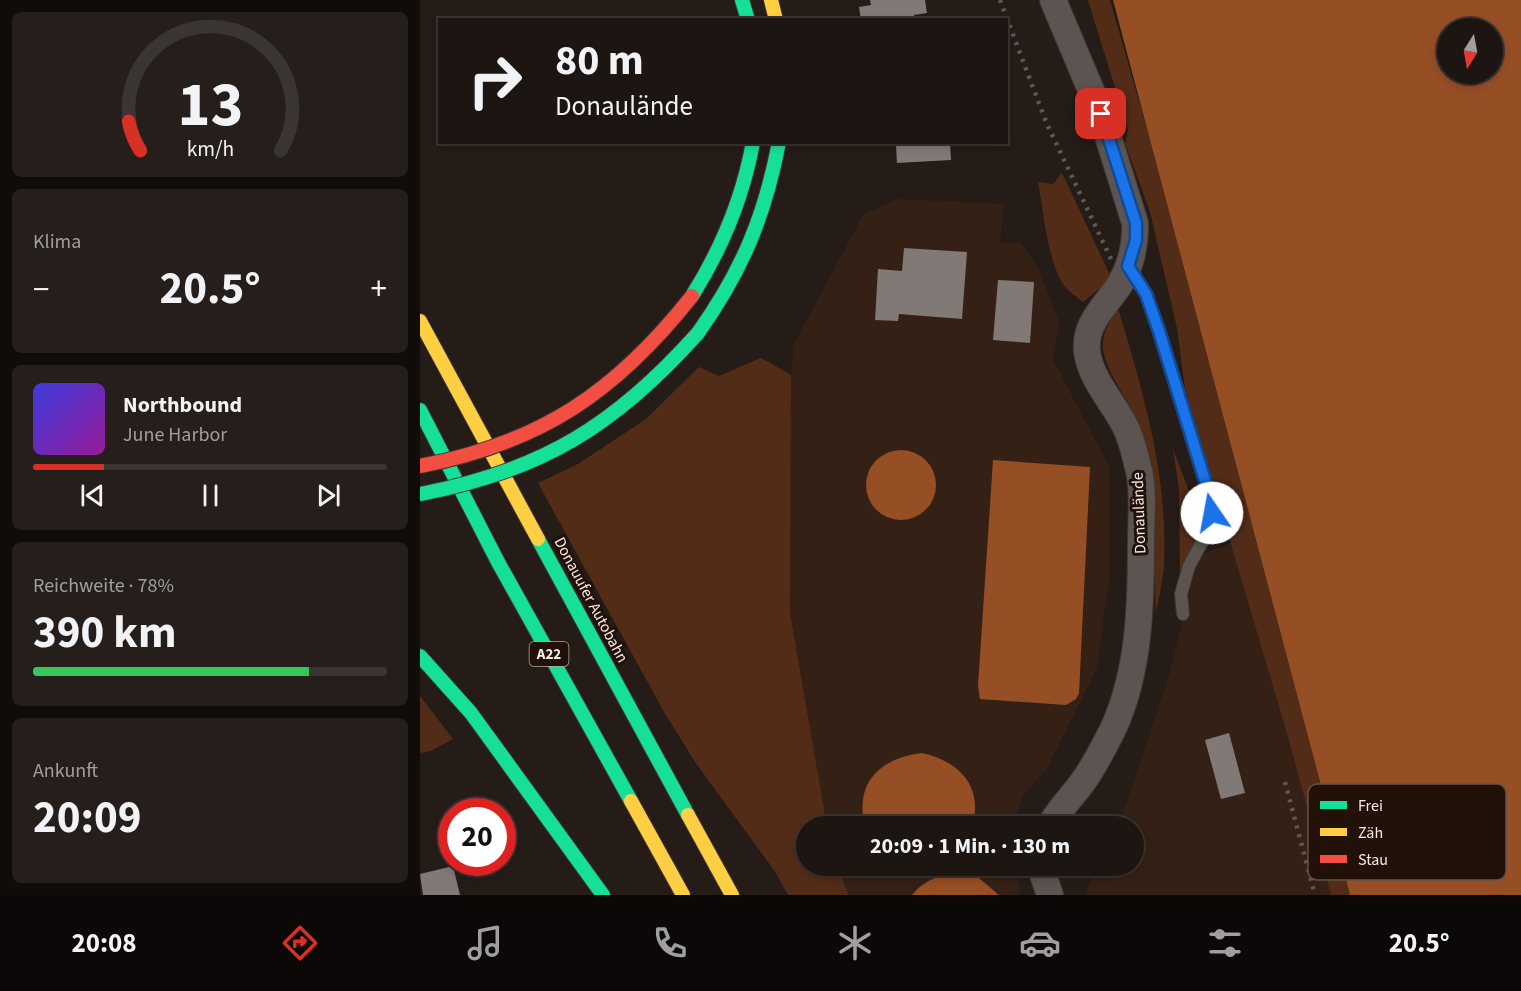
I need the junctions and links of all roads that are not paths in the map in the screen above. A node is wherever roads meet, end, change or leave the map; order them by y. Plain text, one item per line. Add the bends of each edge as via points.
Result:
1 (742, 0) edge
2 (771, 0) edge
3 (1053, 0) edge
4 (747, 18) edge
5 (776, 18) edge
6 (752, 144) edge
7 (779, 144) edge
8 (1128, 266) junction
9 (420, 321) edge
10 (420, 410) edge
11 (420, 466) edge
12 (420, 494) edge
13 (1183, 614) dead end
14 (420, 656) edge
15 (1055, 816) edge
16 (1043, 876) edge
17 (603, 895) edge
18 (684, 895) edge
19 (732, 895) edge
20 (1050, 895) edge

1 - 4 highway
2 - 5 highway
3 - 8 street, Donaulände via 1101,114 1136,223 1136,240
6 - 11 highway, bridge via 735,214 722,246 692,296 652,346 578,407 519,440 455,460
7 - 12 highway, bridge via 761,223 726,293 698,333 648,388 585,436 532,462 457,487
8 - 13 lane via 1146,294 1211,500 1214,522 1189,566 1181,594
8 - 15 street, Donaulände via 1093,320 1087,351 1094,373 1125,426 1139,474 1138,630 1114,727 1084,781
9 - 19 highway, Donauufer Autobahn / A22
10 - 18 highway, A22 via 498,562
14 - 17 highway via 471,713
16 - 20 street

